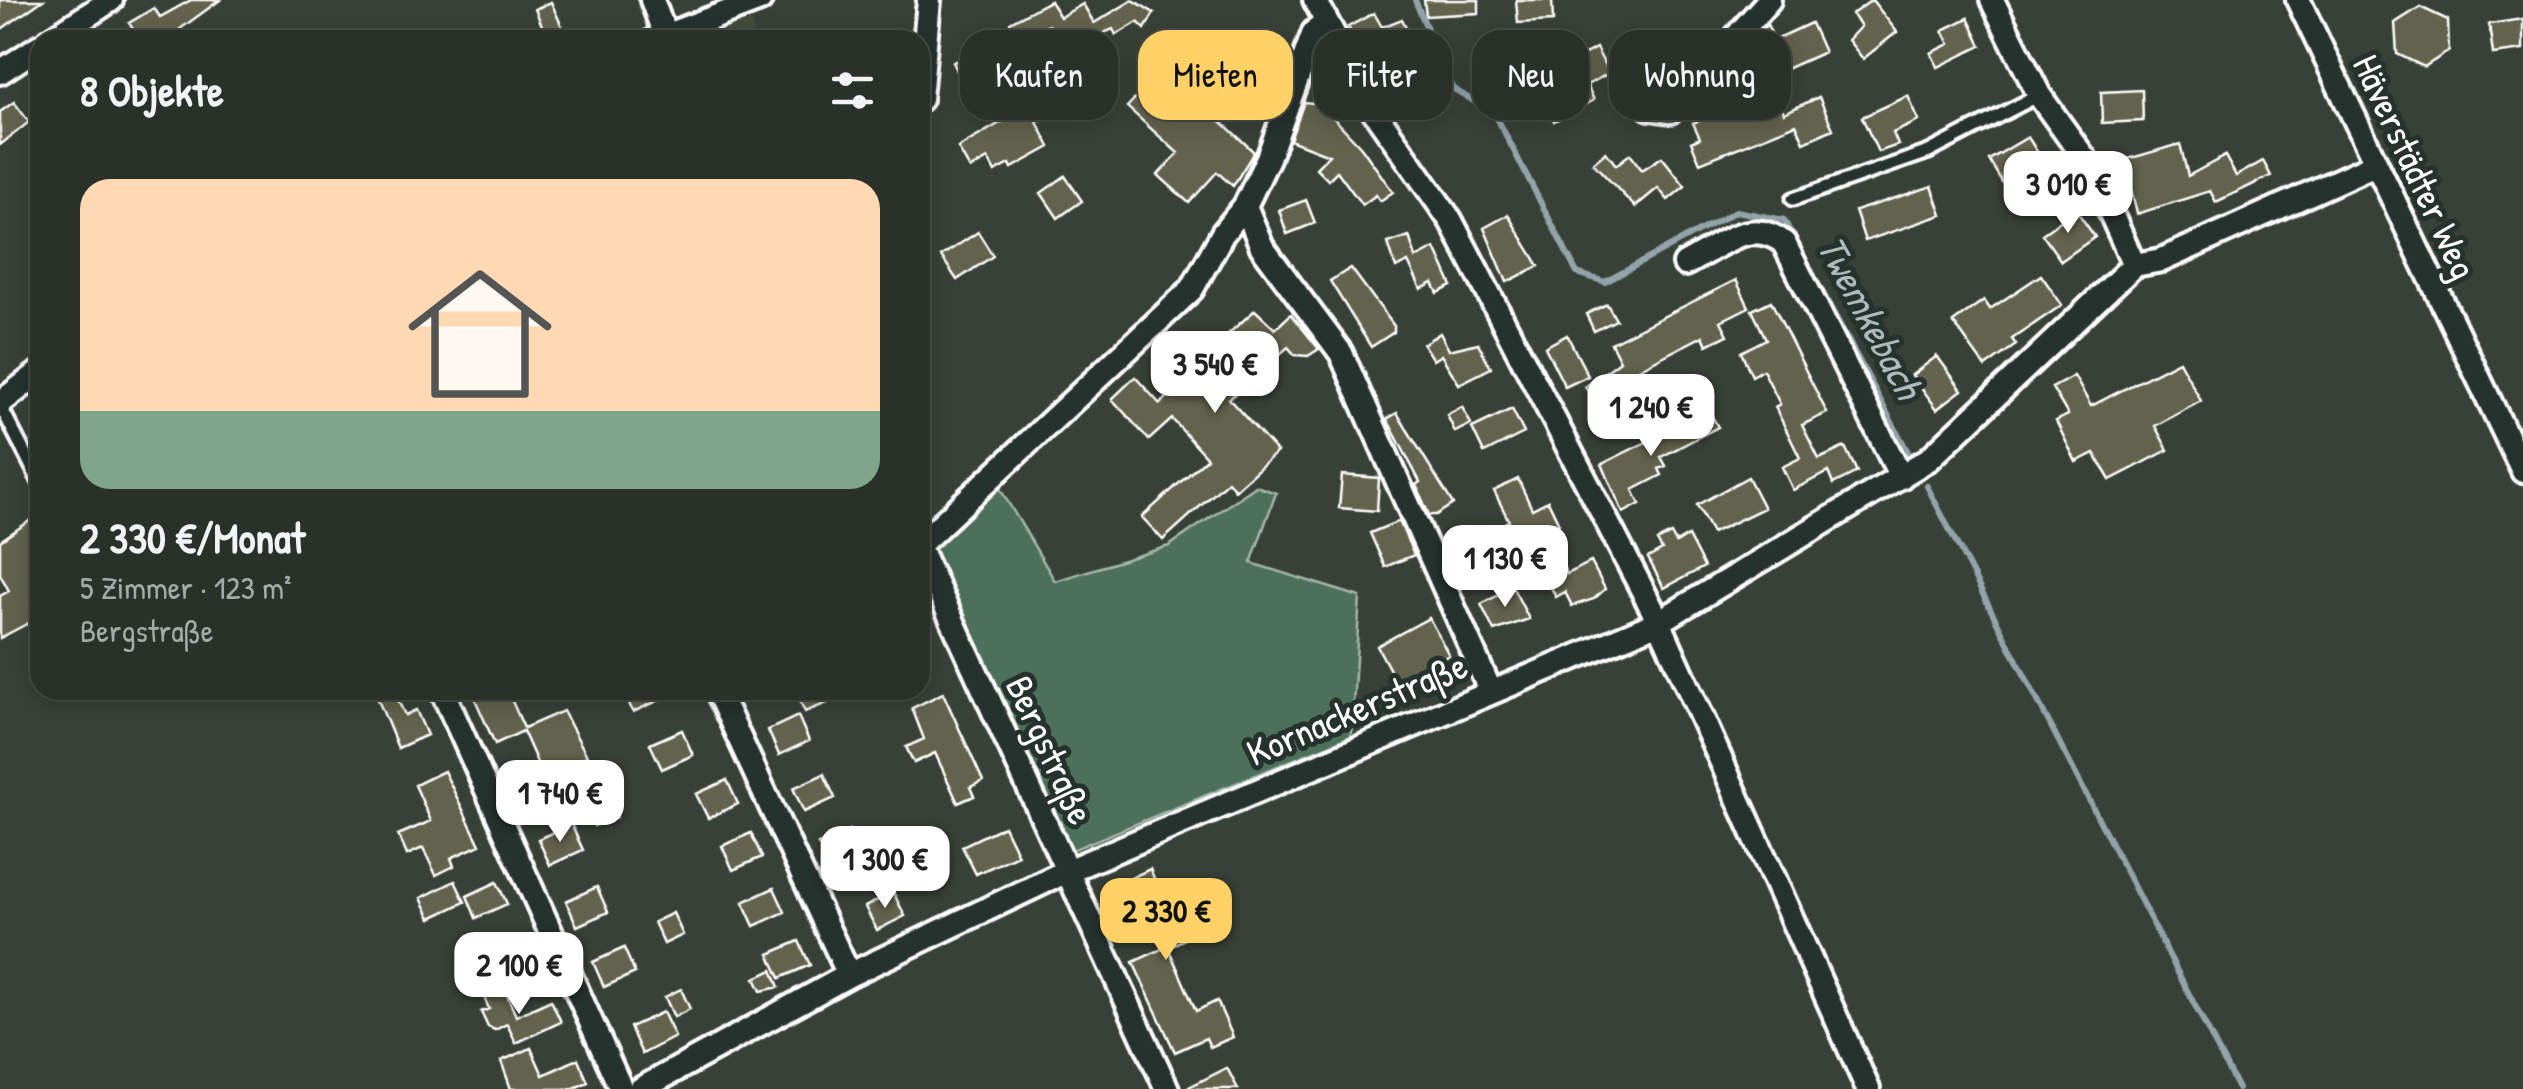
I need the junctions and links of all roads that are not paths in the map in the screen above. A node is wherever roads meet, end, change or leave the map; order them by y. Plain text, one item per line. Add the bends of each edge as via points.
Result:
1 (111, 0) edge
2 (652, 0) edge
3 (760, 0) edge
4 (929, 0) edge
5 (1316, 0) edge
6 (1769, 0) edge
7 (1992, 0) edge
8 (2298, 0) edge
9 (1326, 23) junction
10 (65, 30) edge
11 (658, 30) edge
12 (680, 30) edge
13 (926, 30) edge
14 (1742, 30) edge
15 (30, 52) edge
16 (0, 72) edge
17 (2040, 96) junction
18 (2373, 164) junction
19 (1794, 200) dead end
20 (1245, 206) junction
21 (1686, 264) dead end
22 (2134, 265) junction
23 (30, 379) edge
24 (1, 401) edge
25 (30, 463) edge
26 (2523, 471) edge
27 (1902, 477) junction
28 (930, 538) edge
29 (930, 569) edge
30 (1659, 622) junction
31 (1490, 690) junction
32 (446, 700) edge
33 (722, 700) edge
34 (1067, 871) junction
35 (849, 975) junction
36 (621, 1089) edge
37 (641, 1089) edge
38 (1167, 1089) edge
39 (1868, 1089) edge

1 - 10 street
2 - 11 street
3 - 12 street
4 - 13 street
5 - 9 street
6 - 14 street
7 - 17 street
8 - 18 street, Häverstädter Weg
9 - 20 street via 1314,32
9 - 30 street via 1374,111 1451,221
15 - 16 street
17 - 19 lane via 1928,152
17 - 22 street via 2090,166
18 - 22 street, Kornackerstraße via 2162,260
18 - 26 street, Häverstädter Weg
20 - 28 street via 1192,289
20 - 31 street via 1262,248 1341,352
21 - 27 street via 1753,229 1784,242
22 - 27 street, Kornackerstraße via 1930,459
23 - 24 street
24 - 25 lane
27 - 30 street, Kornackerstraße
29 - 34 street, Bergstraße
30 - 31 street, Kornackerstraße
30 - 39 street
31 - 34 street, Kornackerstraße
32 - 36 street
33 - 35 street
34 - 35 street, Kornackerstraße
34 - 38 street, Bergstraße
35 - 37 street, Kornackerstraße

